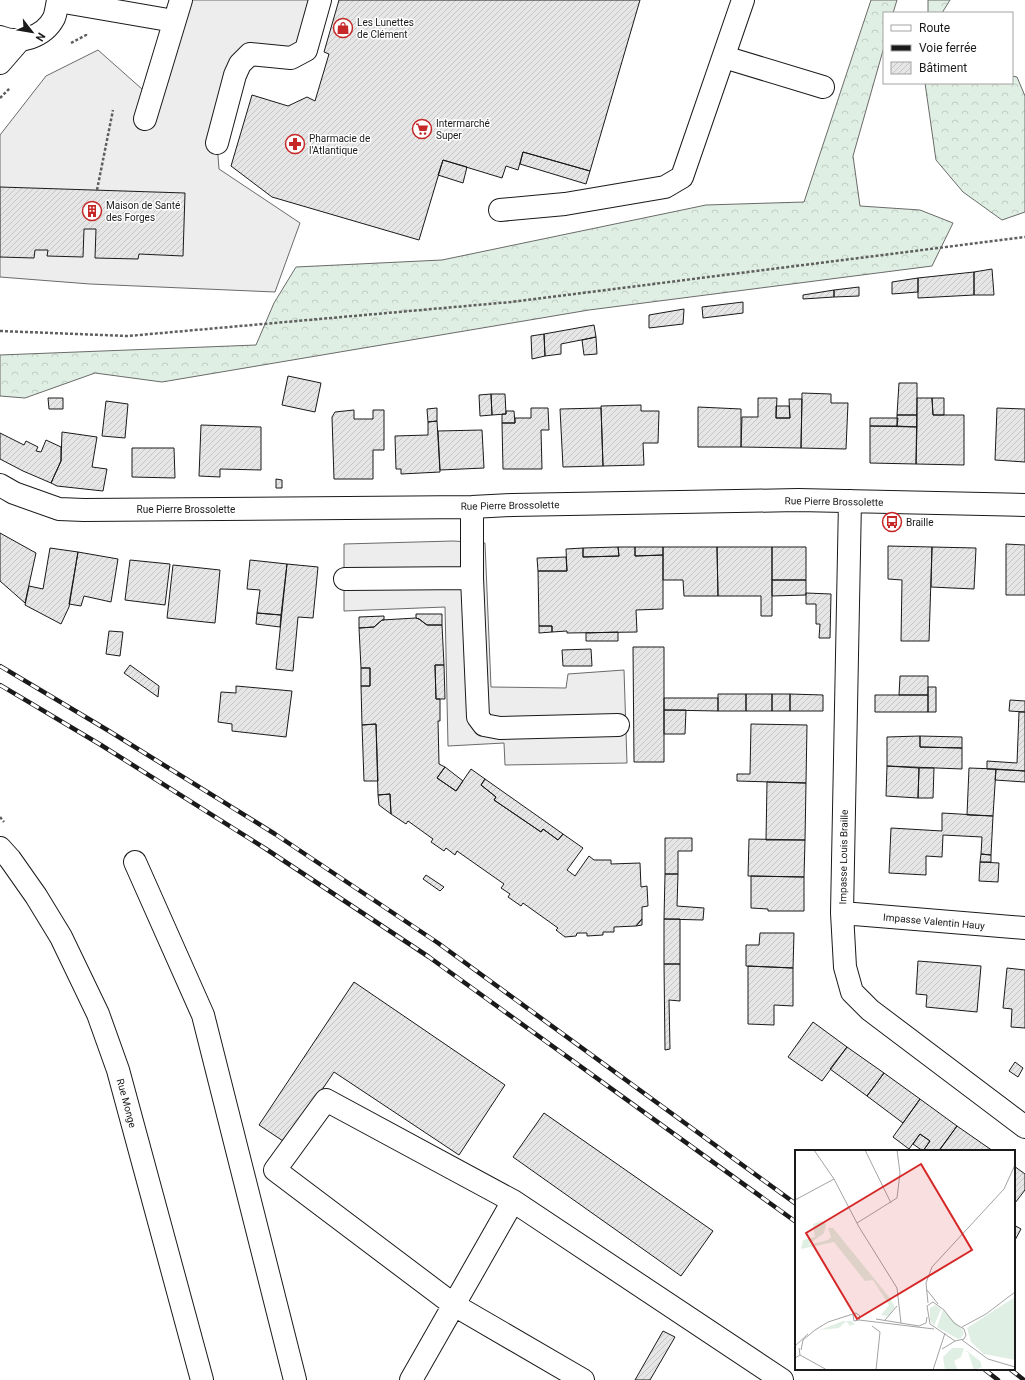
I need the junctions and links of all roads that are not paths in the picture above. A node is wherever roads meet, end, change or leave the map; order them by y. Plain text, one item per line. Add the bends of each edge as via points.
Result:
1 (58, 0) edge
2 (181, 0) edge
3 (320, 0) edge
4 (743, 0) edge
5 (174, 21) junction
6 (7, 41) edge
7 (724, 57) junction
8 (0, 63) edge
9 (823, 87) dead end
10 (145, 119) dead end
11 (217, 143) dead end
12 (500, 210) dead end
13 (0, 485) edge
14 (850, 501) junction
15 (1025, 505) edge
16 (472, 506) junction
17 (472, 578) junction
18 (345, 579) dead end
19 (618, 724) dead end
20 (0, 848) edge
21 (135, 862) dead end
22 (842, 913) junction
23 (1025, 928) edge
24 (1025, 1127) edge
25 (513, 1201) junction
26 (454, 1305) junction
27 (202, 1380) edge
28 (295, 1380) edge
29 (411, 1380) edge
30 (583, 1380) edge
31 (782, 1380) edge

1 - 5 street
1 - 6 street via 54,18 45,29 34,37
2 - 5 street
3 - 11 street via 306,50 291,58 250,54 240,64
4 - 7 street
5 - 10 street
6 - 8 street
7 - 9 street
7 - 12 street via 682,177 665,187 565,204
13 - 16 street, Rue Pierre Brossolette via 14,493 59,509
14 - 15 street, Rue Pierre Brossolette
14 - 16 street, Rue Pierre Brossolette via 774,500
14 - 22 street, Impasse Louis Braille
16 - 17 street
17 - 18 street
17 - 19 street via 478,717 484,725 500,728
20 - 27 street, Rue Monge via 36,896 61,937 98,1014 118,1070
21 - 28 street via 203,1015
22 - 23 street, Impasse Valentin Hauy
22 - 24 street, Impasse Louis Braille via 845,967 852,992 870,1010
25 - 26 street
25 - 26 street via 326,1100 275,1170
25 - 31 street
26 - 29 street
26 - 30 street

